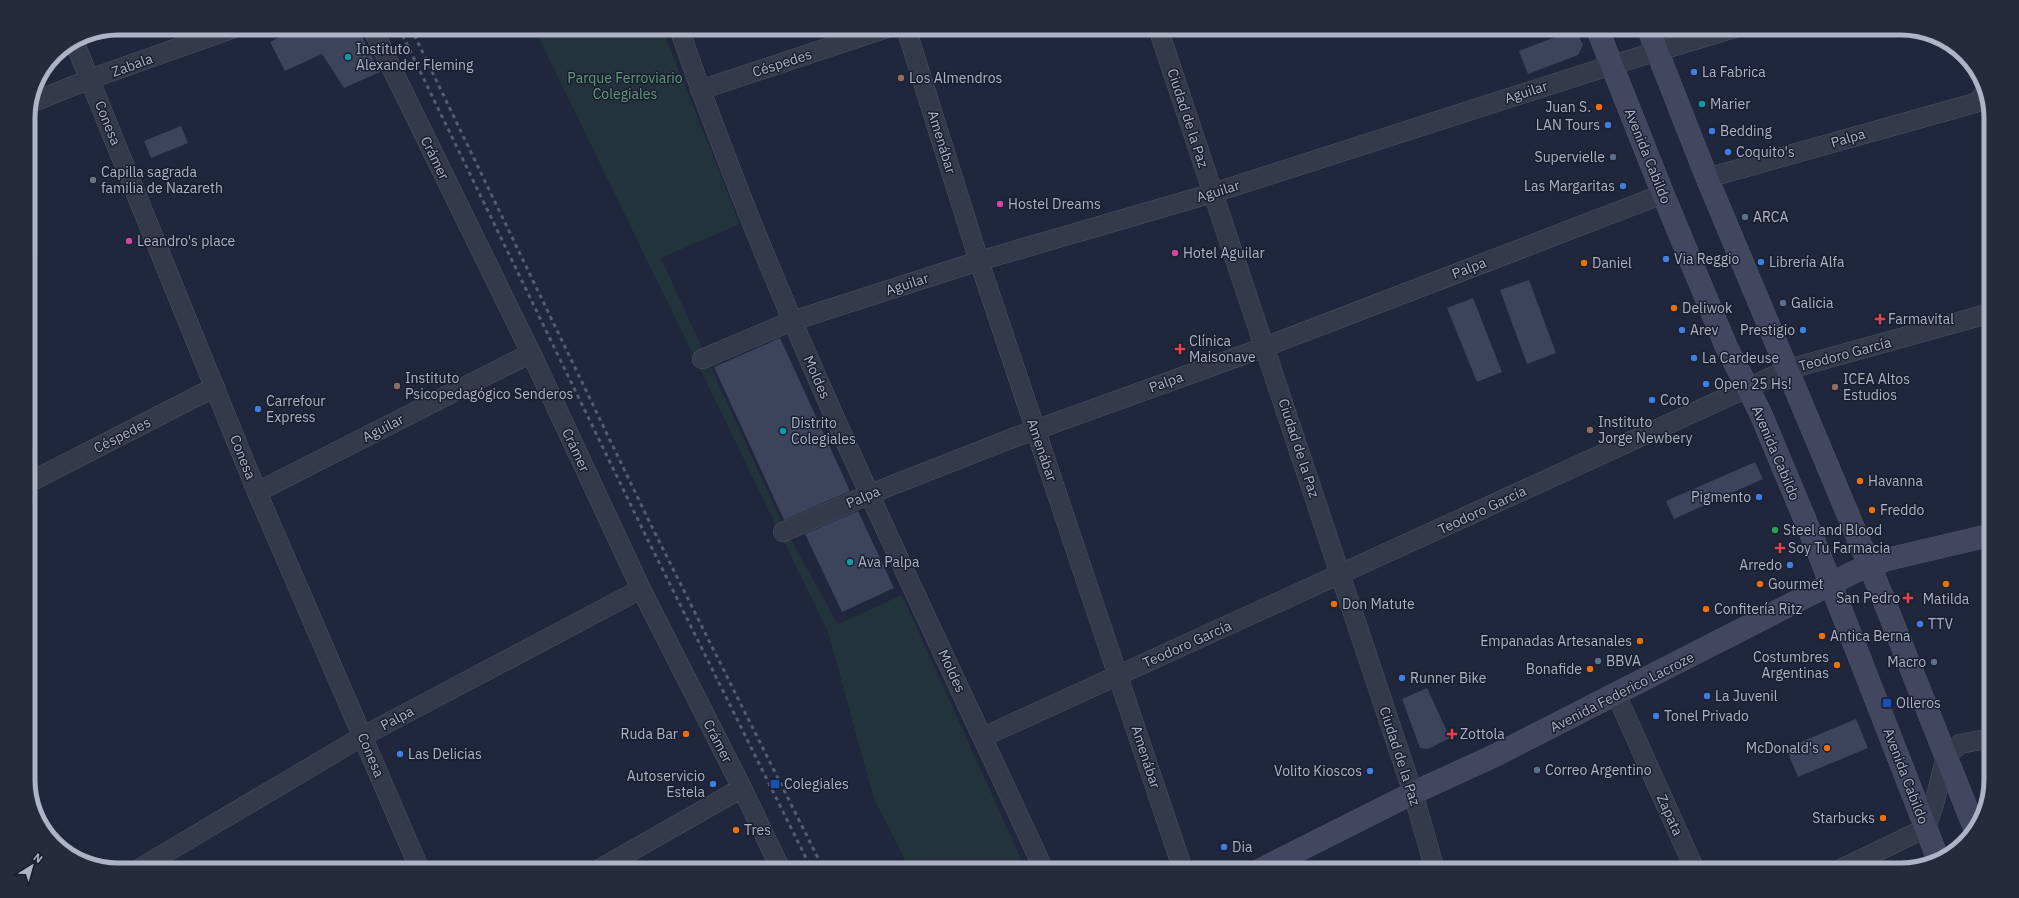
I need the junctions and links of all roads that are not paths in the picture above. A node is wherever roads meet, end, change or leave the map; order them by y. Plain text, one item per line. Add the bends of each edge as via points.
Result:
1 (214, 35) edge
2 (375, 35) edge
3 (680, 35) edge
4 (867, 35) edge
5 (908, 35) edge
6 (1160, 35) edge
7 (1600, 35) edge
8 (1651, 35) edge
9 (1713, 35) edge
10 (76, 47) edge
11 (1658, 52) junction
12 (1612, 65) junction
13 (90, 79) junction
14 (700, 90) junction
15 (1981, 98) edge
16 (37, 100) edge
17 (1707, 178) junction
18 (1213, 193) junction
19 (1663, 194) junction
20 (979, 261) junction
21 (1984, 314) edge
22 (792, 321) junction
23 (1265, 346) junction
24 (531, 353) junction
25 (702, 359) dead end
26 (1789, 369) junction
27 (215, 387) junction
28 (1748, 389) junction
29 (1036, 430) junction
30 (35, 479) edge
31 (257, 492) junction
32 (870, 494) junction
33 (783, 532) dead end
34 (1984, 537) edge
35 (1869, 566) junction
36 (1340, 575) junction
37 (1830, 584) junction
38 (641, 589) junction
39 (1118, 676) junction
40 (1616, 694) junction
41 (364, 736) junction
42 (983, 737) junction
43 (1984, 739) edge
44 (1946, 756) junction
45 (742, 788) junction
46 (1413, 793) junction
47 (1972, 823) edge
48 (1926, 828) junction
49 (1936, 855) edge
50 (149, 863) edge
51 (417, 863) edge
52 (610, 863) edge
53 (778, 863) edge
54 (1041, 863) edge
55 (1181, 863) edge
56 (1274, 863) edge
57 (1433, 863) edge
58 (1692, 863) edge
59 (1854, 863) edge

1 - 13 street, Zabala
2 - 24 street, Crámer
3 - 14 street, Moldes
4 - 14 street, Céspedes
5 - 20 street, Amenábar
6 - 18 street, Ciudad de la Paz
7 - 12 main road, Avenida Cabildo
8 - 11 main road
9 - 11 street, Aguilar
10 - 13 street, Conesa
11 - 12 street, Aguilar
11 - 17 main road
12 - 18 street, Aguilar
12 - 19 main road, Avenida Cabildo
13 - 16 street, Zabala
13 - 27 street, Conesa
14 - 22 street, Moldes
15 - 17 street, Palpa via 1975,103
17 - 26 main road
18 - 20 street, Aguilar
18 - 23 street, Ciudad de la Paz
19 - 23 street, Palpa
19 - 28 main road, Avenida Cabildo via 1726,346
20 - 22 street, Aguilar
20 - 29 street, Amenábar
21 - 26 street, Teodoro García
22 - 25 street, Aguilar
22 - 32 street, Moldes
23 - 29 street, Palpa
23 - 36 street, Ciudad de la Paz
24 - 31 street, Aguilar
24 - 38 street, Crámer
26 - 28 street, Teodoro García
26 - 35 main road
27 - 30 street, Céspedes
27 - 31 street, Conesa
28 - 36 street, Teodoro García
28 - 37 main road, Avenida Cabildo
29 - 32 street, Palpa
29 - 39 street, Amenábar
31 - 41 street, Conesa
32 - 33 street, Palpa
32 - 42 street, Moldes
34 - 35 main road, Avenida Federico Lacroze
35 - 37 main road, Avenida Federico Lacroze
35 - 44 main road
36 - 39 street, Teodoro García
36 - 46 street, Ciudad de la Paz
37 - 40 main road, Avenida Federico Lacroze via 1753,626
37 - 48 main road, Avenida Cabildo
38 - 41 street, Palpa
38 - 45 street, Crámer
39 - 42 street, Teodoro García
39 - 55 street, Amenábar
40 - 46 main road, Avenida Federico Lacroze via 1496,755
40 - 58 street, Zapata
41 - 50 street, Palpa
41 - 51 street, Conesa
42 - 54 street, Moldes
43 - 44 street via 1960,744
44 - 47 main road
44 - 48 street
45 - 52 street
45 - 53 street, Crámer
46 - 56 main road, Avenida Federico Lacroze
46 - 57 street, Ciudad de la Paz
48 - 49 main road, Avenida Cabildo
48 - 59 street

